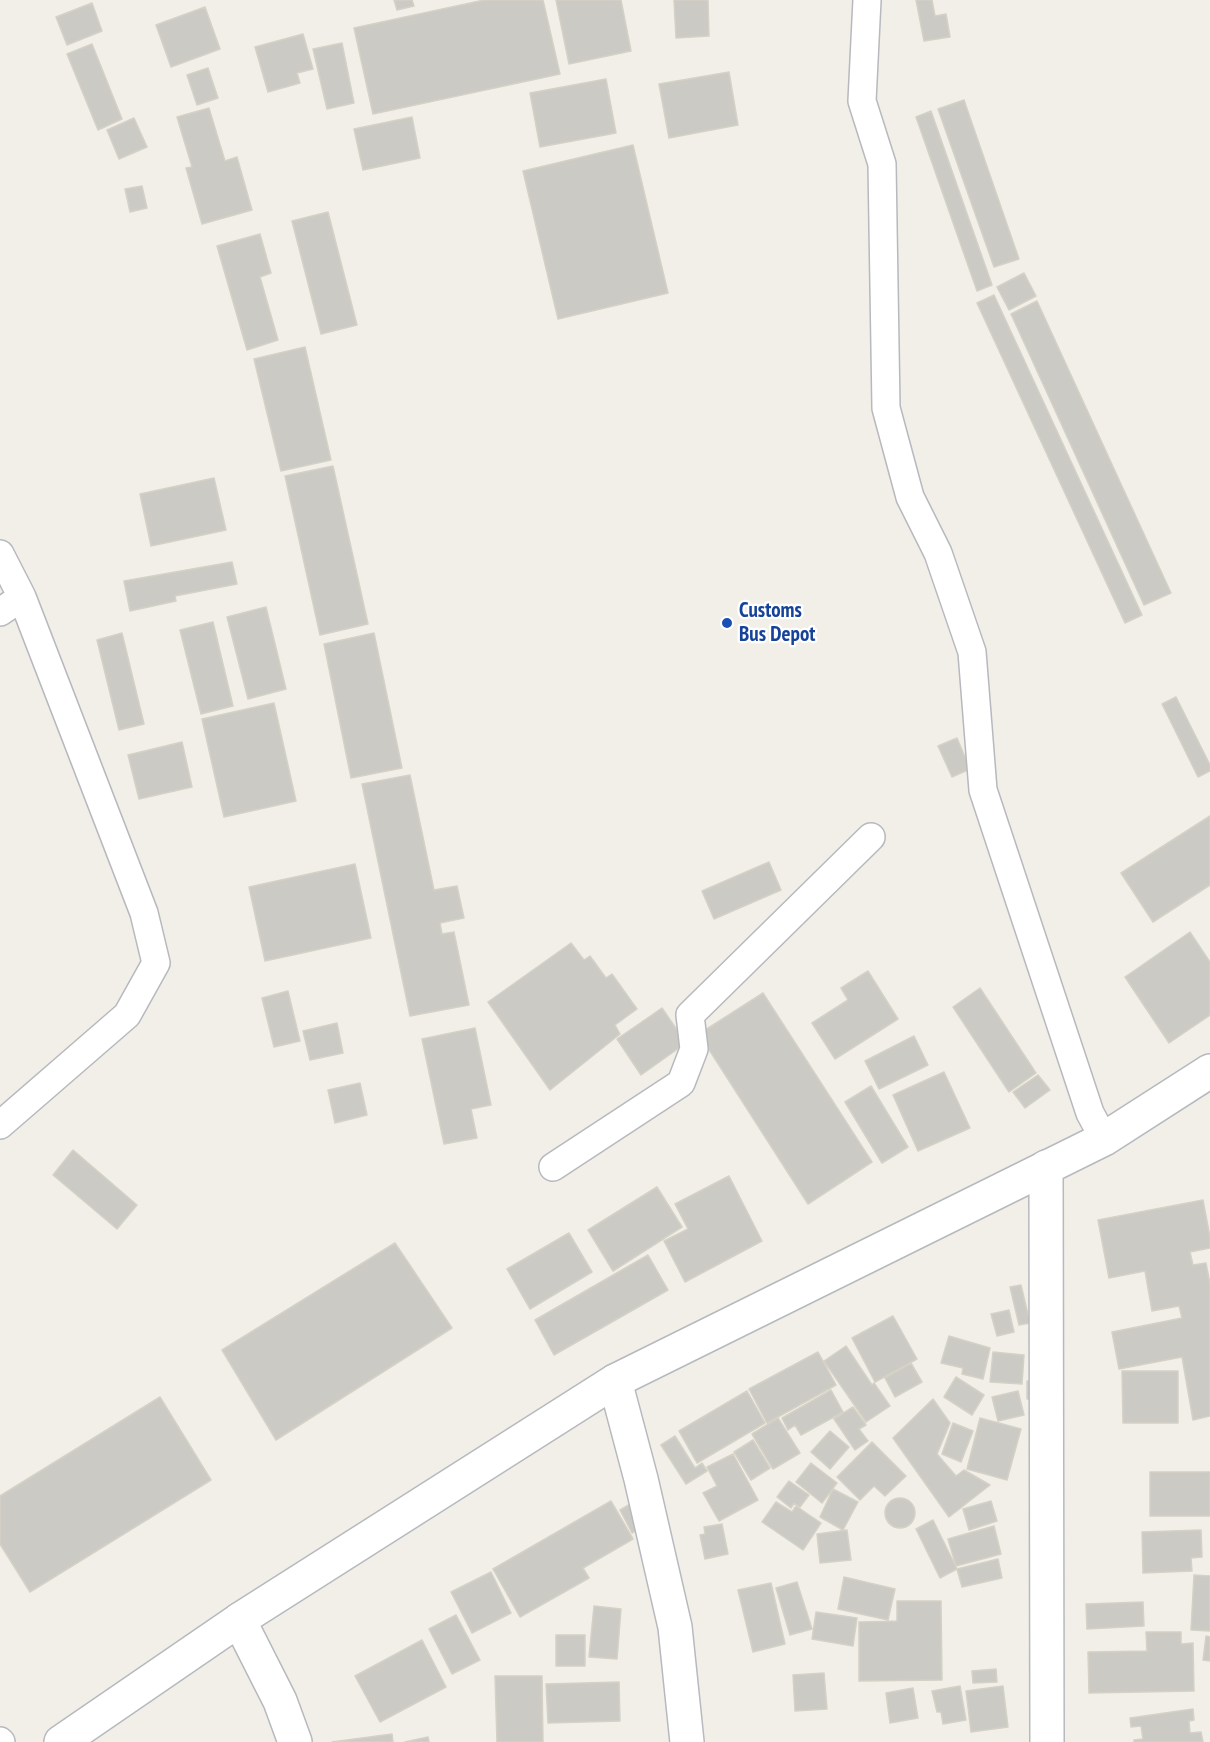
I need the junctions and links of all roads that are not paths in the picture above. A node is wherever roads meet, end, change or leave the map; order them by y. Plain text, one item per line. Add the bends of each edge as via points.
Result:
1 (867, 0) edge
2 (0, 554) edge
3 (11, 605) edge
4 (871, 837) dead end
5 (1210, 1071) edge
6 (0, 1125) edge
7 (1104, 1139) junction
8 (553, 1167) dead end
9 (1046, 1167) junction
10 (615, 1381) junction
11 (239, 1620) junction
12 (61, 1742) edge
13 (295, 1742) edge
14 (687, 1742) edge
15 (1047, 1742) edge

1 - 7 lane via 862,101 882,164 886,408 910,497 938,553 972,652 983,790 1090,1113
2 - 3 lane
3 - 6 lane via 144,913 156,963 127,1015
4 - 8 lane via 690,1015 694,1049 681,1083
5 - 7 street
7 - 9 street
9 - 10 street
9 - 15 street
10 - 11 street
10 - 14 street via 642,1479 675,1627
11 - 12 street
11 - 13 street via 280,1701

